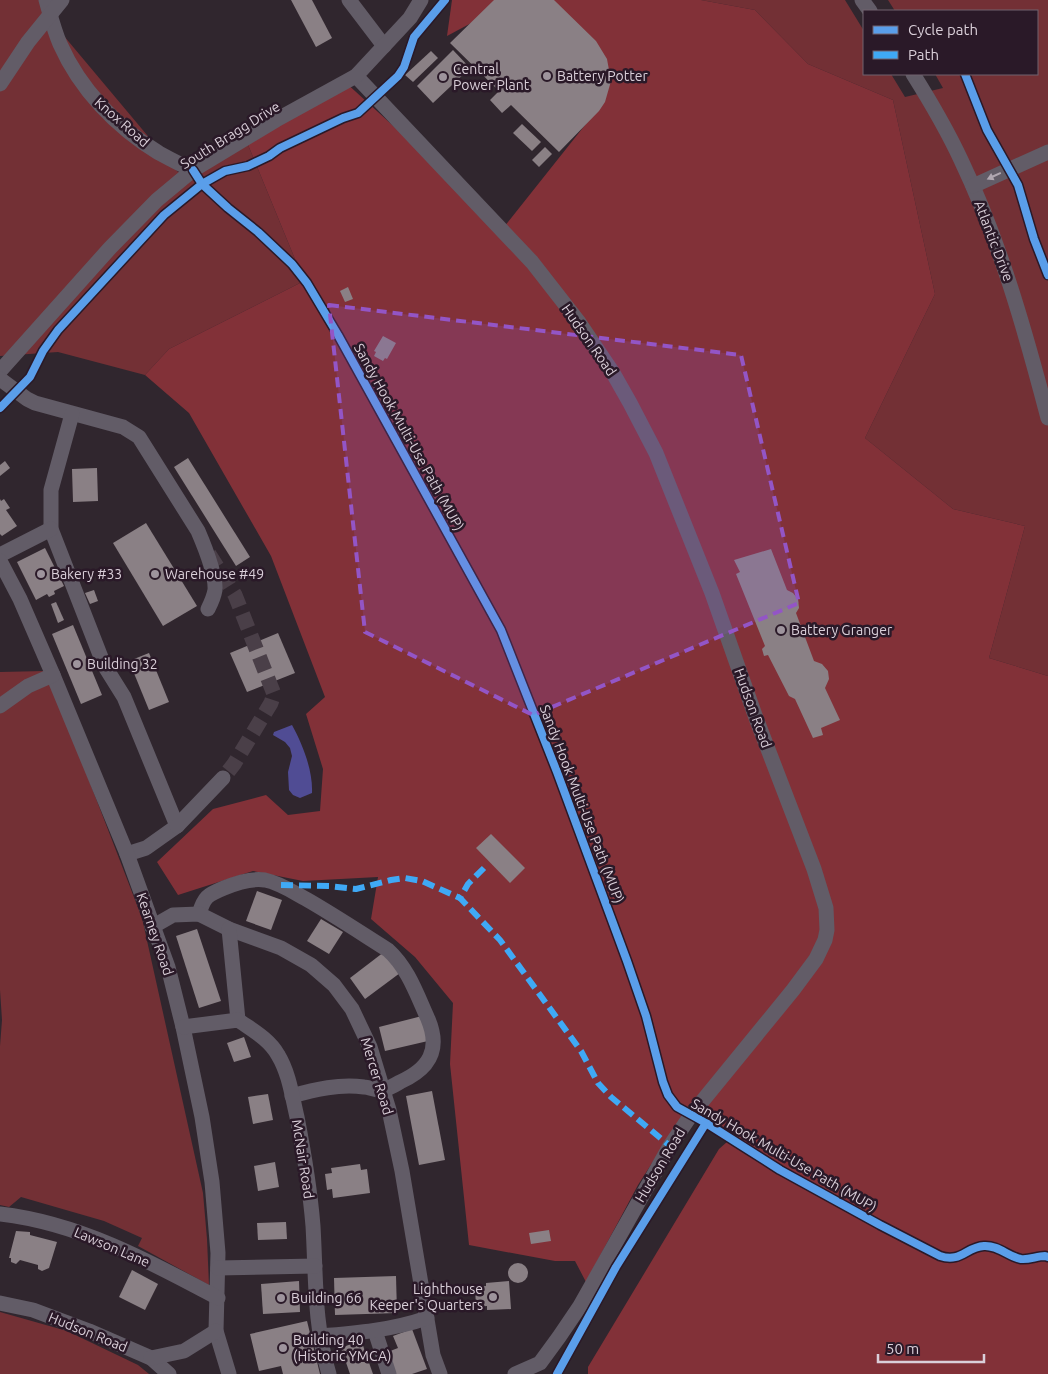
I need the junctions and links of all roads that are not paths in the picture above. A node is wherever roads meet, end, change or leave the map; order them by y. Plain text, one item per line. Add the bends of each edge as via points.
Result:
1 (46, 0) edge
2 (62, 0) edge
3 (348, 0) edge
4 (421, 0) edge
5 (50, 15) junction
6 (384, 46) junction
7 (914, 75) edge
8 (356, 76) junction
9 (0, 84) edge
10 (1048, 152) edge
11 (193, 170) junction
12 (972, 186) junction
13 (0, 371) edge
14 (0, 379) edge
15 (72, 414) junction
16 (1048, 418) edge
17 (50, 529) junction
18 (0, 555) edge
19 (0, 561) edge
20 (208, 609) dead end
21 (53, 675) junction
22 (0, 706) edge
23 (223, 778) tunnel mouth
24 (177, 826) junction
25 (127, 854) junction
26 (199, 914) junction
27 (152, 927) junction
28 (229, 929) junction
29 (238, 1020) junction
30 (183, 1027) junction
31 (382, 1090) junction
32 (292, 1096) junction
33 (0, 1214) edge
34 (315, 1266) junction
35 (218, 1268) junction
36 (218, 1298) junction
37 (0, 1303) edge
38 (427, 1318) junction
39 (216, 1331) junction
40 (375, 1331) junction
41 (320, 1336) junction
42 (151, 1358) junction
43 (537, 1369) edge
44 (169, 1374) edge
45 (229, 1374) edge
46 (328, 1374) edge
47 (389, 1374) edge
48 (440, 1374) edge
49 (515, 1374) edge

1 - 5 street, Knox Road
2 - 5 street
3 - 6 street
4 - 6 street, South Bragg Drive via 410,18
5 - 9 street
5 - 11 street, Knox Road via 67,59 92,96 129,131 158,152
6 - 8 street, South Bragg Drive
7 - 12 street, Atlantic Drive via 961,159
8 - 11 street, South Bragg Drive
8 - 43 street, Hudson Road via 532,262 613,372 656,453 712,593 826,908 828,930 816,958 691,1115 670,1146 580,1306
10 -> 12 street
11 - 13 street, South Bragg Drive via 143,214
12 - 16 street, Atlantic Drive via 1000,253
14 - 15 street via 27,399
15 - 17 street via 50,490
15 - 20 street via 123,427 139,437 198,531 214,583
17 - 18 street
17 - 24 street via 104,665 124,697
19 - 21 street, Kearney Road
21 - 22 street via 28,686
21 - 25 street, Kearney Road
23 - 24 street
24 - 25 street via 146,848
25 - 27 street, Kearney Road
26 - 27 street, Mercer Road via 173,915
26 - 28 street, Mercer Road
26 - 31 street via 203,900 209,895 236,883 265,880 281,885 329,912 388,950 405,970 432,1030 433,1049 427,1063 418,1072
27 - 30 street, Kearney Road via 168,967
28 - 29 street
28 - 31 street, Mercer Road via 281,948 310,965 334,985 352,1008 370,1047
29 - 30 street
29 - 32 street, McNair Road via 261,1036 278,1054
30 - 35 street, Kearney Road via 212,1182
31 - 32 street via 320,1088
31 - 38 street, Mercer Road via 402,1171
32 - 34 street, McNair Road via 309,1189
33 - 36 street, Lawson Lane via 84,1233 117,1246
34 - 35 street
34 - 41 street, McNair Road
35 - 36 street, Kearney Road
36 - 39 street, Kearney Road
37 - 42 street, Hudson Road via 49,1316
38 - 40 street
38 - 48 street, Mercer Road via 433,1355
39 - 42 street via 184,1351
39 - 45 street, Kearney Road
40 - 41 street
40 - 47 street
41 - 46 street, McNair Road
42 - 44 street, Hudson Road
43 - 49 street, Hudson Road

